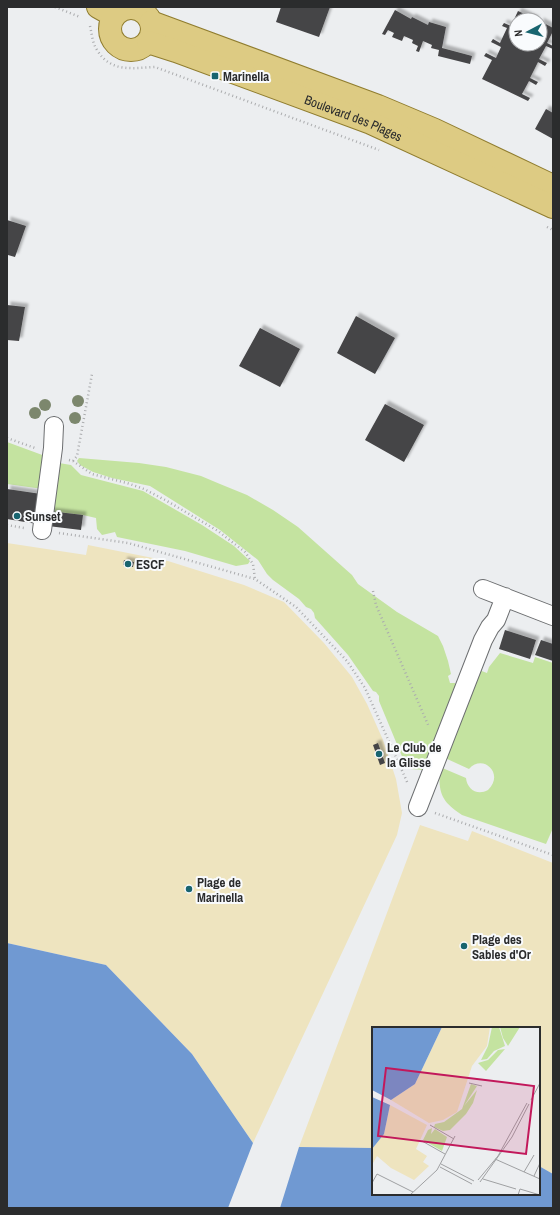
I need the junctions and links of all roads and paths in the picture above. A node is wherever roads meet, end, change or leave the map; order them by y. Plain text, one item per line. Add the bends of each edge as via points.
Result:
1 (55, 7) edge
2 (95, 16) edge
3 (146, 20) edge
4 (383, 152) dead end
5 (553, 186) edge
6 (550, 217) edge
7 (553, 230) edge
8 (92, 374) dead end
9 (54, 426) dead end
10 (7, 438) edge
11 (53, 451) junction
12 (73, 461) junction
13 (7, 525) edge
14 (42, 530) junction
15 (255, 580) junction
16 (483, 589) dead end
17 (372, 591) dead end
18 (505, 597) junction
19 (553, 616) edge
20 (439, 752) junction
21 (418, 807) junction
22 (553, 855) edge

1 - 2 path
2 - 3 main road via 137,8
2 - 3 main road via 110,30 116,43 134,50 144,46
2 - 4 path via 91,27 97,50 108,62 122,69 155,67
3 - 5 main road, Boulevard des Plages via 378,106
3 - 6 main road, Boulevard des Plages via 176,51 371,123
6 - 7 path
8 - 12 path via 78,456
9 - 11 street
10 - 11 path
11 - 12 path
11 - 14 street
12 - 15 path via 92,474 144,489 218,531 246,552 253,564
13 - 14 path
14 - 15 path via 128,543
15 - 21 path via 296,607 347,661 365,688
16 - 18 street
17 - 20 path
18 - 19 street
18 - 20 street via 496,620 483,640
20 - 21 street
21 - 22 path

